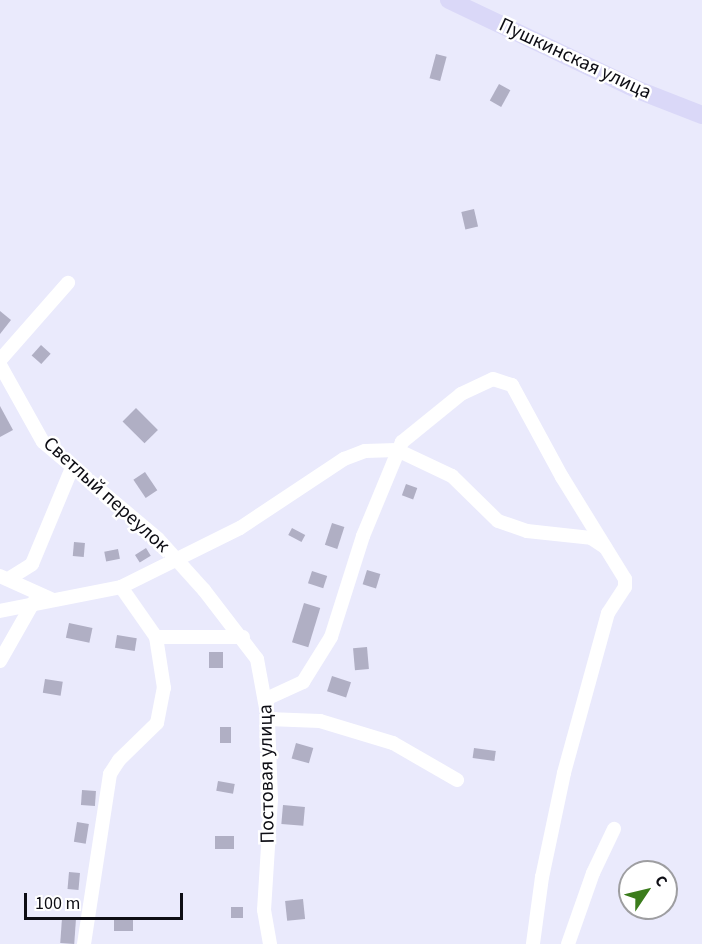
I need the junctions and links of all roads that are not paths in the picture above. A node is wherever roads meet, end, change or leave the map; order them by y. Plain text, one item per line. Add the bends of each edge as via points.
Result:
1 (449, 0) edge
2 (702, 115) edge
3 (68, 283) dead end
4 (0, 360) edge
5 (0, 365) edge
6 (396, 450) junction
7 (72, 468) junction
8 (607, 548) junction
9 (178, 560) junction
10 (5, 577) edge
11 (121, 587) junction
12 (55, 600) junction
13 (33, 603) junction
14 (0, 611) edge
15 (156, 637) junction
16 (243, 637) junction
17 (0, 661) edge
18 (266, 699) junction
19 (268, 719) junction
20 (457, 780) dead end
21 (614, 829) dead end
22 (84, 944) edge
23 (270, 944) edge
24 (533, 944) edge
25 (568, 944) edge

1 - 2 main road, Пушкинская улица via 638,90
3 - 4 street
5 - 7 street, Светлый переулок via 43,442
6 - 8 street via 452,476 498,521 526,531 584,537
6 - 8 street via 446,403 493,379 503,379 512,386
6 - 9 street via 365,451 344,459 240,528
6 - 18 street via 331,637 303,682
7 - 9 street, Светлый переулок via 134,516
7 - 10 street via 32,564
8 - 24 street via 625,586 608,613 564,773 542,877
9 - 11 street
9 - 16 street, Постовая улица
10 - 12 street
11 - 12 street
11 - 15 street
12 - 13 street
13 - 14 street
13 - 17 street
15 - 16 street
15 - 22 street via 162,657 161,717 148,735 119,759 110,774
16 - 18 street, Постовая улица via 257,659
18 - 19 street, Постовая улица
19 - 20 street via 320,721 393,743
19 - 23 street, Постовая улица via 271,799 264,910
21 - 25 street via 593,873

